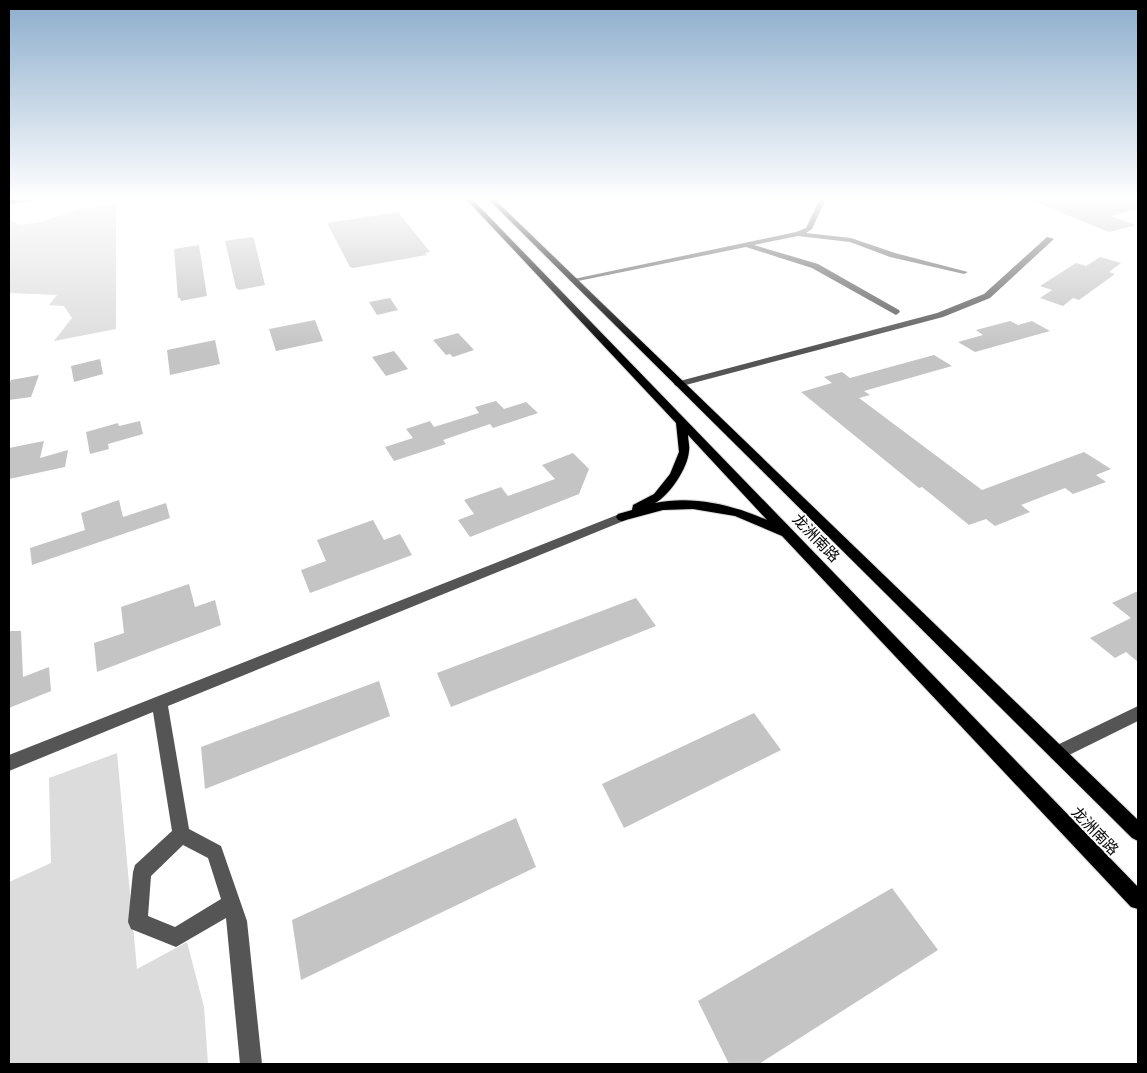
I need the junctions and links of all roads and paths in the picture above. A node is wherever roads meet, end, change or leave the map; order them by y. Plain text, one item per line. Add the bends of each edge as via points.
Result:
1 (518, 249) edge
2 (542, 249) edge
3 (724, 249) edge
4 (761, 249) edge
5 (876, 249) edge
6 (1039, 249) edge
7 (964, 272) dead end
8 (573, 280) junction
9 (896, 312) dead end
10 (680, 384) junction
11 (681, 420) junction
12 (622, 517) junction
13 (794, 539) junction
14 (160, 704) junction
15 (1138, 713) edge
16 (1057, 753) junction
17 (9, 763) edge
18 (1138, 832) edge
19 (181, 834) junction
20 (1138, 900) edge
21 (232, 904) junction
22 (252, 1064) edge

1 - 11 main road, 龙洲南路
2 - 8 main road, 龙洲南路
3 - 8 street
4 - 9 street via 816,266
5 - 7 street
6 - 10 street via 980,300 940,315
8 - 10 main road, 龙洲南路
10 - 16 main road, 龙洲南路
11 - 12 main road via 684,452 675,475 658,497
11 - 13 main road, 龙洲南路
12 - 13 main road via 663,506 698,505 767,523
12 - 14 street
13 - 20 main road, 龙洲南路
14 - 17 street
14 - 19 street
15 - 16 street
16 - 18 main road, 龙洲南路
19 - 21 street via 215,852
19 - 21 street via 142,872 138,922 176,937
21 - 22 street via 237,921

